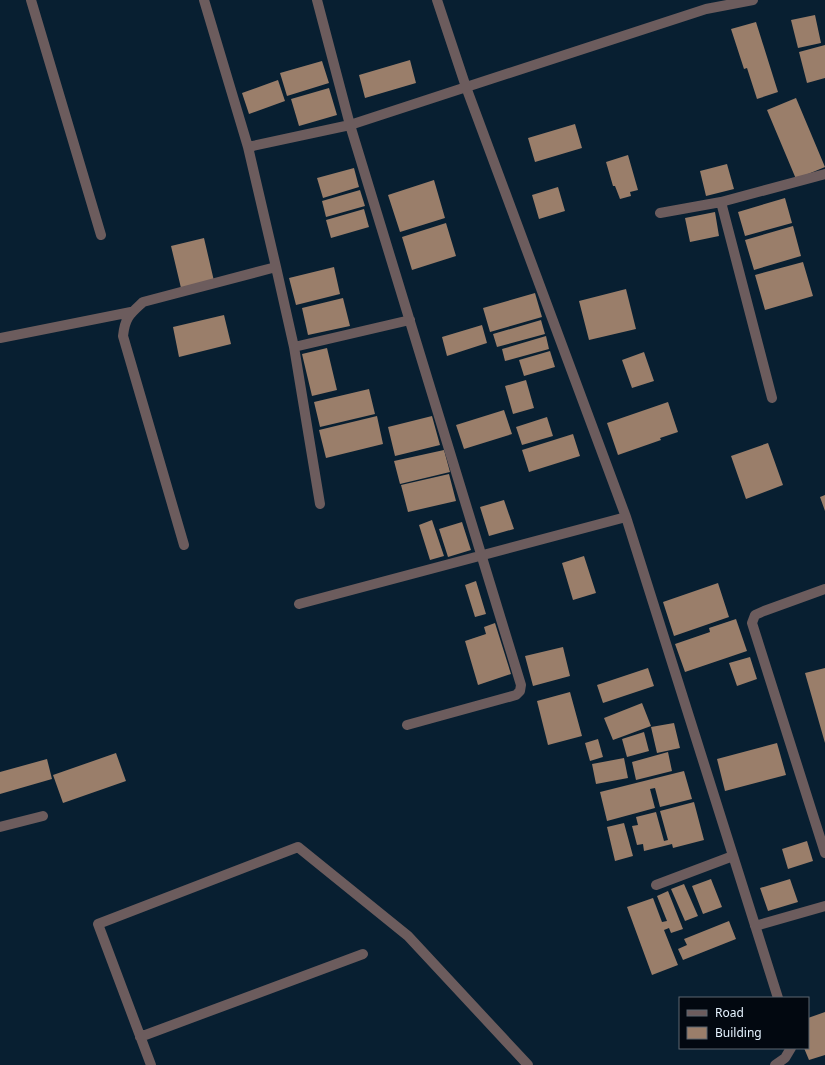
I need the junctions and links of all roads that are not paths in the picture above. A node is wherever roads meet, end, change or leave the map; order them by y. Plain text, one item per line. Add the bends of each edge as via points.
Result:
1 (31, 0) edge
2 (204, 0) edge
3 (317, 0) edge
4 (437, 0) edge
5 (754, 0) edge
6 (704, 5) edge
7 (466, 87) junction
8 (350, 125) junction
9 (248, 147) junction
10 (825, 174) edge
11 (721, 202) junction
12 (660, 213) dead end
13 (101, 235) dead end
14 (276, 267) junction
15 (131, 312) junction
16 (410, 320) junction
17 (0, 338) edge
18 (294, 346) junction
19 (772, 398) dead end
20 (320, 504) dead end
21 (626, 517) junction
22 (184, 545) dead end
23 (482, 556) junction
24 (825, 589) edge
25 (299, 604) dead end
26 (407, 725) dead end
27 (43, 816) dead end
28 (0, 827) edge
29 (825, 853) edge
30 (733, 856) junction
31 (656, 886) dead end
32 (825, 906) edge
33 (755, 926) junction
34 (363, 954) dead end
35 (778, 997) edge
36 (140, 1037) junction
37 (790, 1049) edge
38 (151, 1065) edge
39 (528, 1065) edge
40 (775, 1065) edge

1 - 13 street
2 - 9 street
3 - 8 street
4 - 7 street
5 - 6 street
6 - 7 street
7 - 8 street
7 - 21 street
8 - 9 street
8 - 16 street
9 - 14 street
10 - 11 street
11 - 12 street
11 - 19 street
14 - 15 street via 143,302
14 - 18 street
15 - 17 street
15 - 22 street via 125,323 123,336
16 - 18 street
16 - 23 street
18 - 20 street
21 - 23 street
21 - 30 street
23 - 25 street
23 - 26 street via 521,685 520,691 516,695
24 - 29 street via 755,615 752,623
27 - 28 street
30 - 31 street
30 - 33 street
32 - 33 street
33 - 35 street
34 - 36 street
36 - 38 street
36 - 39 street via 98,924 298,847 408,936
37 - 40 street via 785,1058

